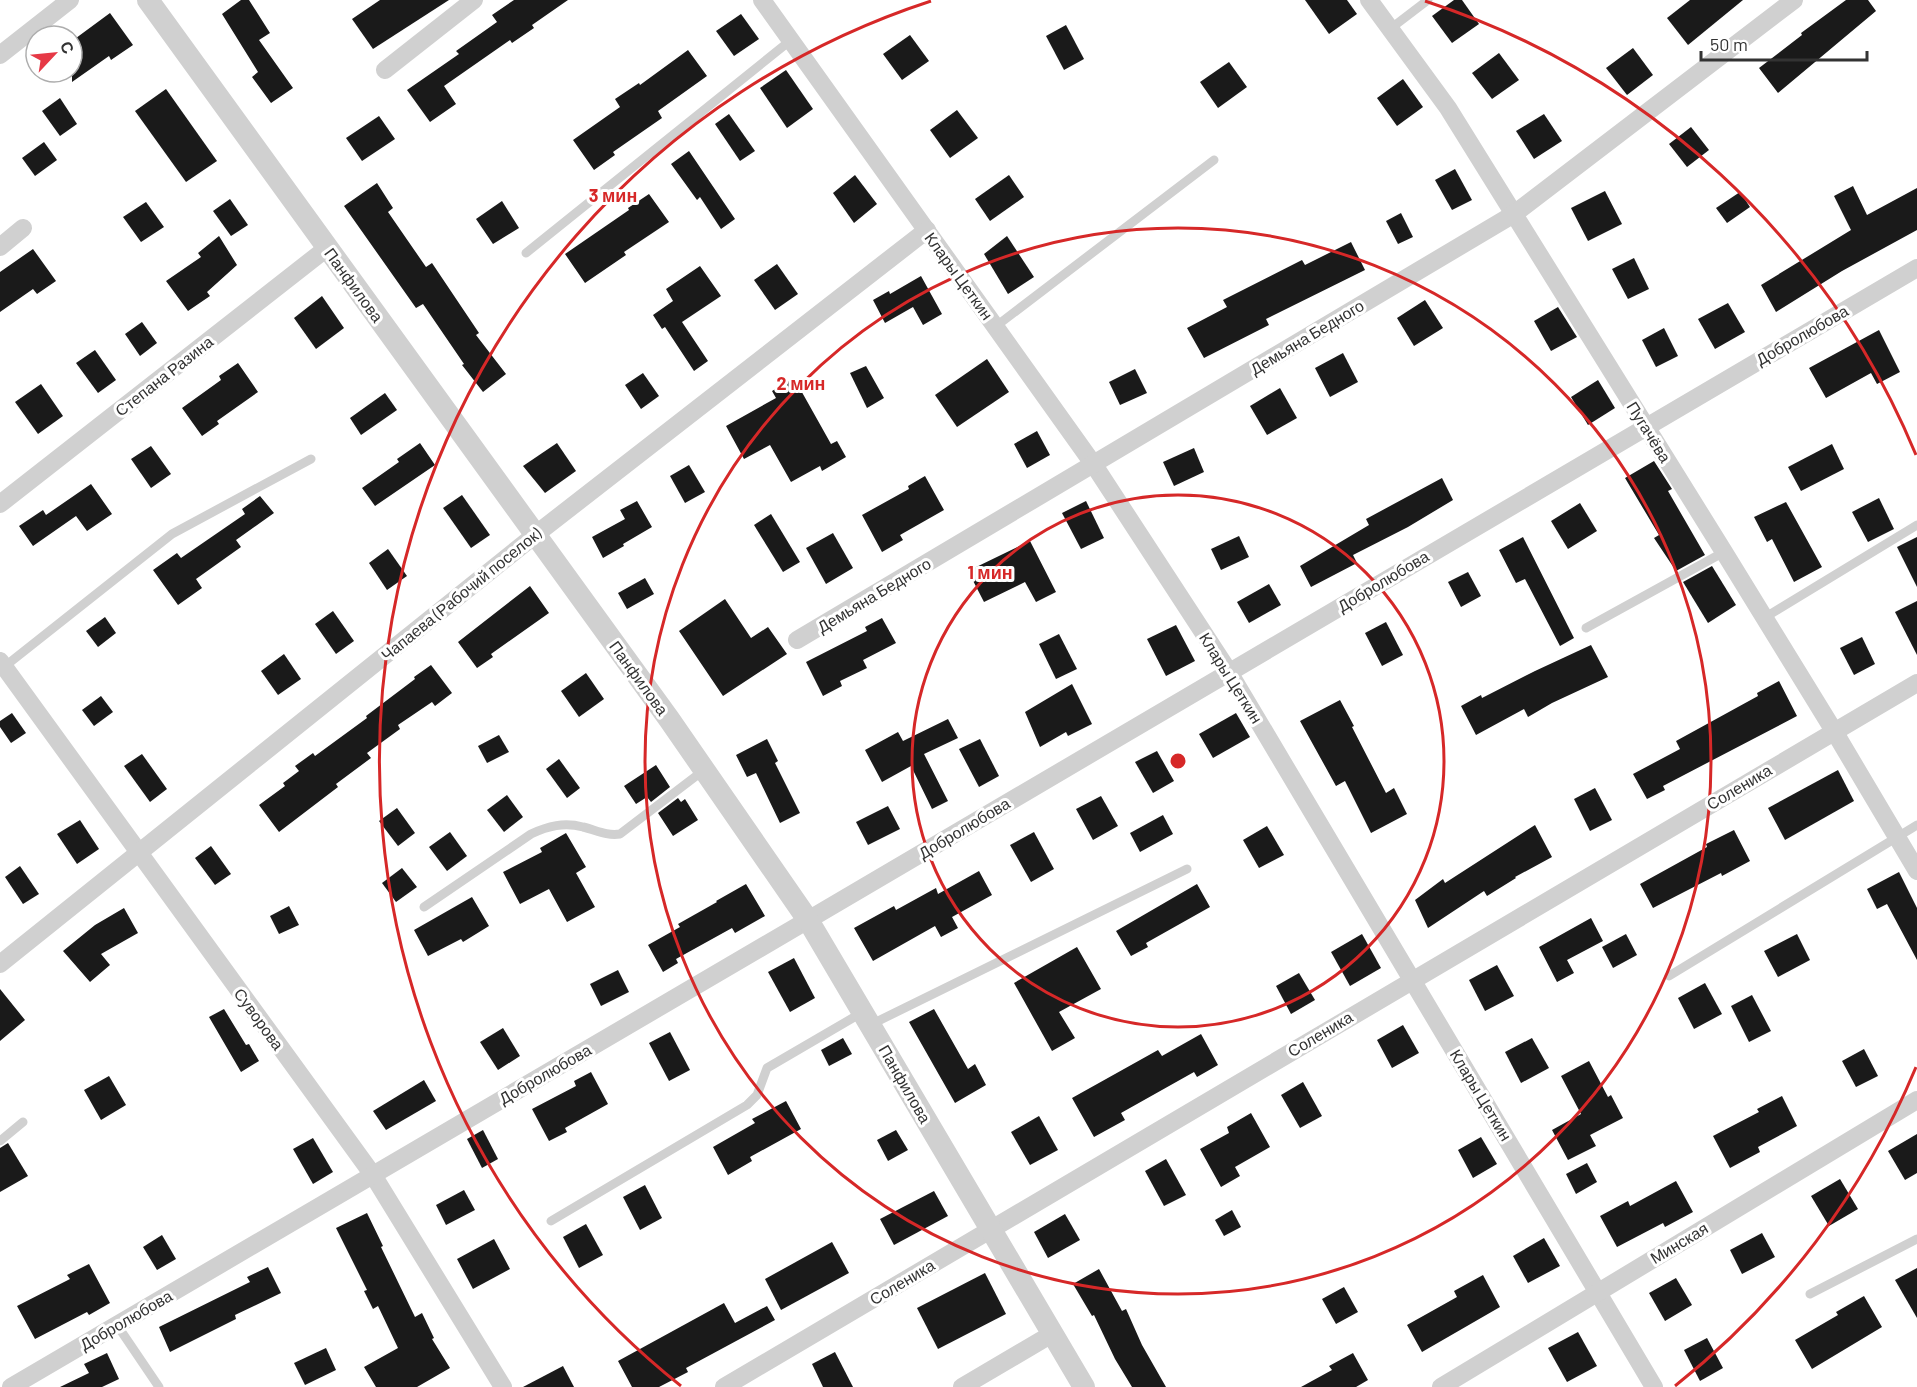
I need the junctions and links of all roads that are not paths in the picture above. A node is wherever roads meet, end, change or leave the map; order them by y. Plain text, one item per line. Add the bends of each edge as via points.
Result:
1 (70, 0) edge
2 (148, 0) edge
3 (474, 0) edge
4 (762, 0) edge
5 (1369, 0) edge
6 (1428, 0) edge
7 (1794, 0) edge
8 (1390, 29) junction
9 (791, 40) junction
10 (0, 55) edge
11 (385, 70) dead end
12 (1214, 160) dead end
13 (1514, 214) junction
14 (23, 228) dead end
15 (927, 230) junction
16 (0, 247) edge
17 (327, 248) junction
18 (526, 254) dead end
19 (1917, 268) edge
20 (996, 327) junction
21 (1645, 426) junction
22 (311, 459) dead end
23 (1094, 465) junction
24 (0, 504) edge
25 (1917, 525) edge
26 (536, 535) junction
27 (1724, 552) junction
28 (1764, 618) junction
29 (1586, 628) dead end
30 (797, 640) dead end
31 (2, 664) edge
32 (1229, 672) junction
33 (1917, 682) edge
34 (1834, 731) junction
35 (704, 770) junction
36 (1917, 825) edge
37 (1897, 837) junction
38 (139, 853) junction
39 (1187, 869) dead end
40 (1917, 871) edge
41 (424, 907) dead end
42 (808, 920) junction
43 (0, 964) edge
44 (1670, 976) dead end
45 (1412, 980) junction
46 (867, 1019) junction
47 (1917, 1100) edge
48 (23, 1122) dead end
49 (0, 1141) edge
50 (373, 1175) junction
51 (551, 1221) dead end
52 (990, 1229) junction
53 (1917, 1239) edge
54 (1598, 1293) junction
55 (1810, 1294) dead end
56 (117, 1325) junction
57 (1052, 1334) junction
58 (11, 1387) edge
59 (159, 1387) edge
60 (503, 1387) edge
61 (724, 1387) edge
62 (962, 1387) edge
63 (1084, 1387) edge
64 (1441, 1387) edge
65 (1654, 1387) edge

1 - 10 street
2 - 17 street, Панфилова
3 - 11 street
4 - 9 street, Клары Цеткин
5 - 8 street, Пугачёва
6 - 8 lane
7 - 13 street, Демьяна Бедного
8 - 13 street, Пугачёва via 1448,108
9 - 15 street, Клары Цеткин
9 - 18 lane
12 - 20 lane
13 - 21 street, Пугачёва
13 - 23 street, Демьяна Бедного
14 - 16 street
15 - 20 street, Клары Цеткин
15 - 26 street, Чапаева (Рабочий поселок)
17 - 24 street, Степана Разина
17 - 26 street, Панфилова
19 - 21 street, Добролюбова
20 - 23 street, Клары Цеткин
21 - 27 street, Пугачёва
21 - 32 street, Добролюбова
22 - 31 lane via 172,534
23 - 30 street, Демьяна Бедного
23 - 32 street, Клары Цеткин
25 - 28 lane
26 - 35 street, Панфилова
26 - 38 street, Чапаева (Рабочий поселок)
27 - 28 street, Пугачёва
27 - 29 lane
28 - 34 street, Пугачёва
31 - 38 street, Суворова
32 - 42 street, Добролюбова
32 - 45 street, Клары Цеткин
33 - 34 street, Соленика
34 - 37 street, Пугачёва
34 - 45 street, Соленика
35 - 41 lane via 620,834 609,836 581,826 559,824 545,828
35 - 42 street, Панфилова
36 - 37 lane
37 - 40 street, Пугачёва
37 - 44 lane
38 - 43 street, Чапаева (Рабочий поселок)
38 - 50 street, Суворова
39 - 46 lane
42 - 46 street, Панфилова
42 - 50 street, Добролюбова
45 - 52 street, Соленика
45 - 54 street, Клары Цеткин
46 - 51 lane via 767,1068 756,1095 747,1105
46 - 52 street, Панфилова
47 - 54 street, Минская
48 - 49 lane
50 - 56 street, Добролюбова
50 - 60 street, Суворова
52 - 57 street, Панфилова
52 - 61 street, Соленика
53 - 55 lane
54 - 64 street, Минская
54 - 65 street, Клары Цеткин
56 - 58 street, Добролюбова
56 - 59 lane
57 - 62 street
57 - 63 street, Панфилова

